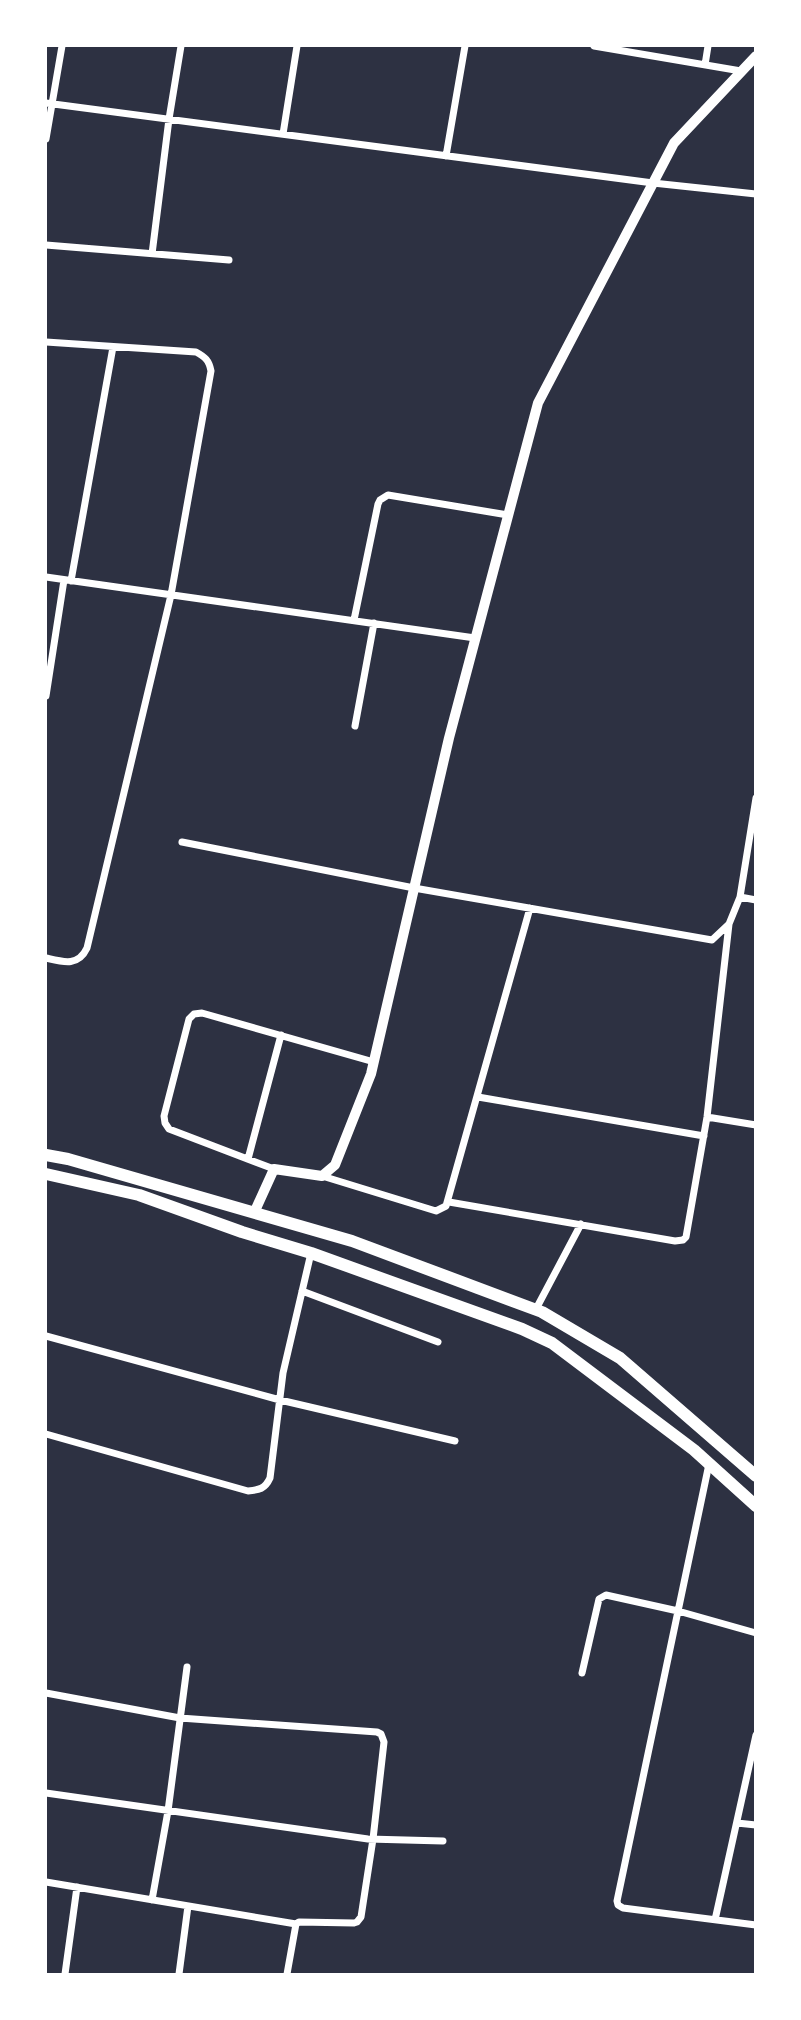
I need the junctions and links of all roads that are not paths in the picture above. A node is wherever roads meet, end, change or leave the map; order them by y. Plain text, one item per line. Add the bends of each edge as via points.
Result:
1 (62, 46) edge
2 (181, 46) edge
3 (297, 46) edge
4 (464, 46) edge
5 (594, 46) edge
6 (708, 46) edge
7 (755, 56) edge
8 (705, 65) junction
9 (741, 71) junction
10 (49, 104) edge
11 (169, 119) junction
12 (283, 134) junction
13 (46, 139) edge
14 (446, 156) junction
15 (653, 183) junction
16 (755, 194) edge
17 (46, 245) edge
18 (152, 254) junction
19 (229, 260) dead end
20 (46, 342) edge
21 (113, 346) junction
22 (508, 516) junction
23 (46, 577) edge
24 (67, 580) junction
25 (171, 595) junction
26 (354, 620) junction
27 (374, 623) junction
28 (475, 638) junction
29 (46, 696) edge
30 (355, 726) dead end
31 (755, 798) edge
32 (182, 842) dead end
33 (414, 888) junction
34 (740, 897) junction
35 (755, 900) edge
36 (530, 908) junction
37 (729, 924) junction
38 (46, 958) edge
39 (281, 1035) junction
40 (374, 1062) junction
41 (478, 1097) junction
42 (707, 1117) junction
43 (755, 1125) edge
44 (704, 1136) junction
45 (46, 1155) edge
46 (248, 1159) junction
47 (274, 1169) junction
48 (46, 1174) edge
49 (322, 1176) junction
50 (449, 1202) junction
51 (254, 1213) junction
52 (581, 1224) junction
53 (311, 1253) junction
54 (302, 1291) junction
55 (536, 1309) junction
56 (46, 1336) edge
57 (438, 1342) dead end
58 (280, 1400) junction
59 (46, 1434) edge
60 (455, 1441) dead end
61 (709, 1464) junction
62 (755, 1476) edge
63 (755, 1506) edge
64 (678, 1611) junction
65 (755, 1633) edge
66 (187, 1667) dead end
67 (582, 1673) dead end
68 (46, 1693) edge
69 (180, 1718) junction
70 (755, 1735) edge
71 (46, 1793) edge
72 (168, 1811) junction
73 (737, 1823) junction
74 (755, 1825) edge
75 (373, 1839) junction
76 (443, 1841) dead end
77 (46, 1882) edge
78 (77, 1887) junction
79 (152, 1900) junction
80 (188, 1906) junction
81 (715, 1920) junction
82 (296, 1924) junction
83 (755, 1925) edge
84 (65, 1975) edge
85 (179, 1975) edge
86 (287, 1975) edge

1 - 10 street
2 - 11 street
3 - 12 street
4 - 14 street
5 - 8 street
6 - 8 street
7 - 9 street
8 - 9 street
9 - 15 street via 674,143
10 - 11 street
10 - 13 street
11 - 12 street
11 - 18 street
12 - 14 street
14 - 15 street
15 - 16 street
15 - 22 street via 538,403
17 - 18 street
18 - 19 street
20 - 21 street
21 - 24 street
21 - 25 street via 196,352 210,364
22 - 26 street via 383,497
22 - 28 street
23 - 24 street
24 - 25 street
24 - 29 street
25 - 26 street
25 - 38 street via 87,948 77,961
26 - 27 street
27 - 28 street
27 - 30 street
28 - 33 street
31 - 34 street
32 - 33 street
33 - 36 street
33 - 40 street
34 - 35 street
34 - 37 street
36 - 37 street via 712,940
36 - 41 street
37 - 42 street
39 - 40 street
39 - 46 street
39 - 46 street via 202,1013 189,1019 165,1123 169,1129
40 - 49 street via 335,1165
41 - 44 street
41 - 50 street
42 - 43 street
42 - 44 street
44 - 52 street via 683,1240
45 - 51 main road
46 - 47 street
47 - 49 street
47 - 51 street
48 - 53 main road via 139,1195
49 - 50 street via 436,1211
50 - 52 street
51 - 55 main road via 352,1241
52 - 55 street
53 - 54 street
53 - 61 main road via 552,1343
54 - 57 street
54 - 58 street
55 - 62 main road via 620,1358
56 - 58 street
58 - 59 street via 270,1478 267,1486 258,1490 248,1491
58 - 60 street
61 - 63 main road
61 - 64 street
64 - 65 street
64 - 67 street via 602,1596
64 - 81 street via 617,1901 623,1908
66 - 69 street
68 - 69 street
69 - 72 street
69 - 75 street via 381,1734 384,1742
70 - 73 street
71 - 72 street
72 - 75 street
72 - 79 street
73 - 74 street
73 - 81 street
75 - 76 street
75 - 82 street via 359,1920
77 - 78 street
78 - 79 street
78 - 84 street
79 - 80 street
80 - 82 street
80 - 85 street
81 - 83 street
82 - 86 street

